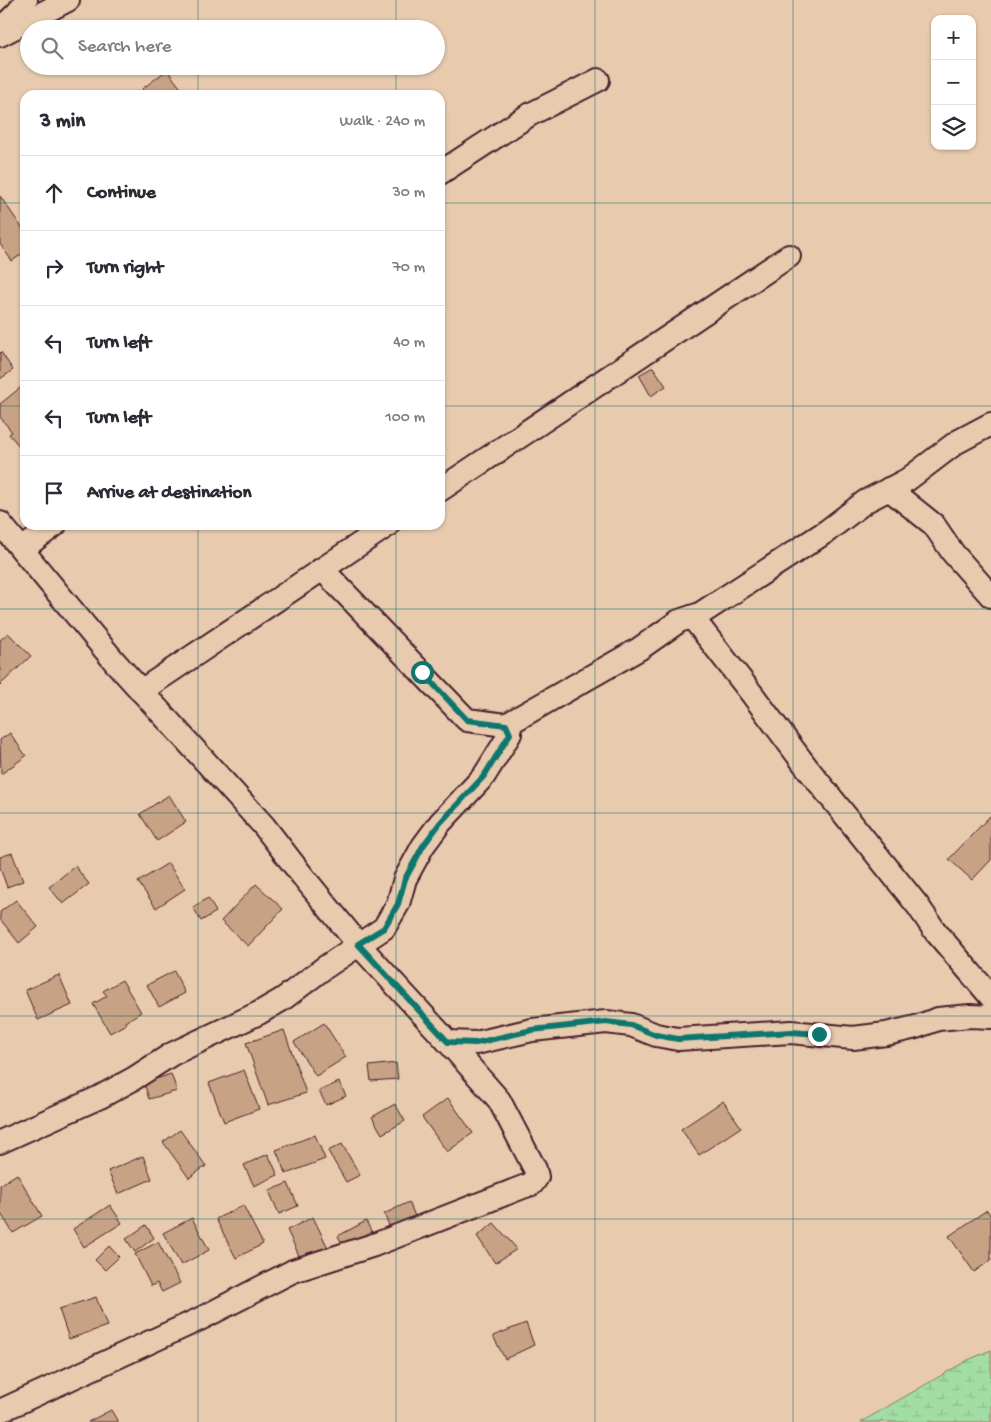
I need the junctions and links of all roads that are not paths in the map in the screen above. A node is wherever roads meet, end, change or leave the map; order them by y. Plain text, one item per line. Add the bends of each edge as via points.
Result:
1 (26, 0) edge
2 (68, 0) edge
3 (29, 20) edge
4 (20, 25) edge
5 (0, 30) edge
6 (0, 35) edge
7 (598, 80) dead end
8 (445, 170) edge
9 (789, 256) dead end
10 (991, 424) edge
11 (445, 487) edge
12 (889, 489) junction
13 (0, 523) edge
14 (48, 530) edge
15 (380, 530) edge
16 (22, 549) junction
17 (322, 569) junction
18 (991, 596) edge
19 (692, 617) junction
20 (141, 691) junction
21 (506, 725) junction
22 (358, 944) junction
23 (991, 997) edge
24 (991, 1017) edge
25 (448, 1042) junction
26 (0, 1142) edge
27 (0, 1411) edge

1 - 5 street
2 - 3 street
4 - 6 street
7 - 8 street via 529,115
9 - 11 street
10 - 12 street via 957,442 907,480
12 - 18 street via 934,525 953,553
12 - 19 street
13 - 16 street
14 - 16 street
15 - 17 street
16 - 20 street
17 - 20 street
17 - 21 street via 467,720
19 - 21 street via 679,621 639,649
19 - 23 street via 808,769
20 - 22 street via 264,826
21 - 22 street via 510,734 484,776 423,846 384,928
22 - 25 street
22 - 26 street via 259,1013 172,1054 100,1096
24 - 25 street via 938,1019 886,1034 853,1038 791,1032 678,1039 631,1025 606,1022 532,1030 476,1043
25 - 27 street via 503,1106 535,1169 536,1177 532,1184 374,1245 293,1271

